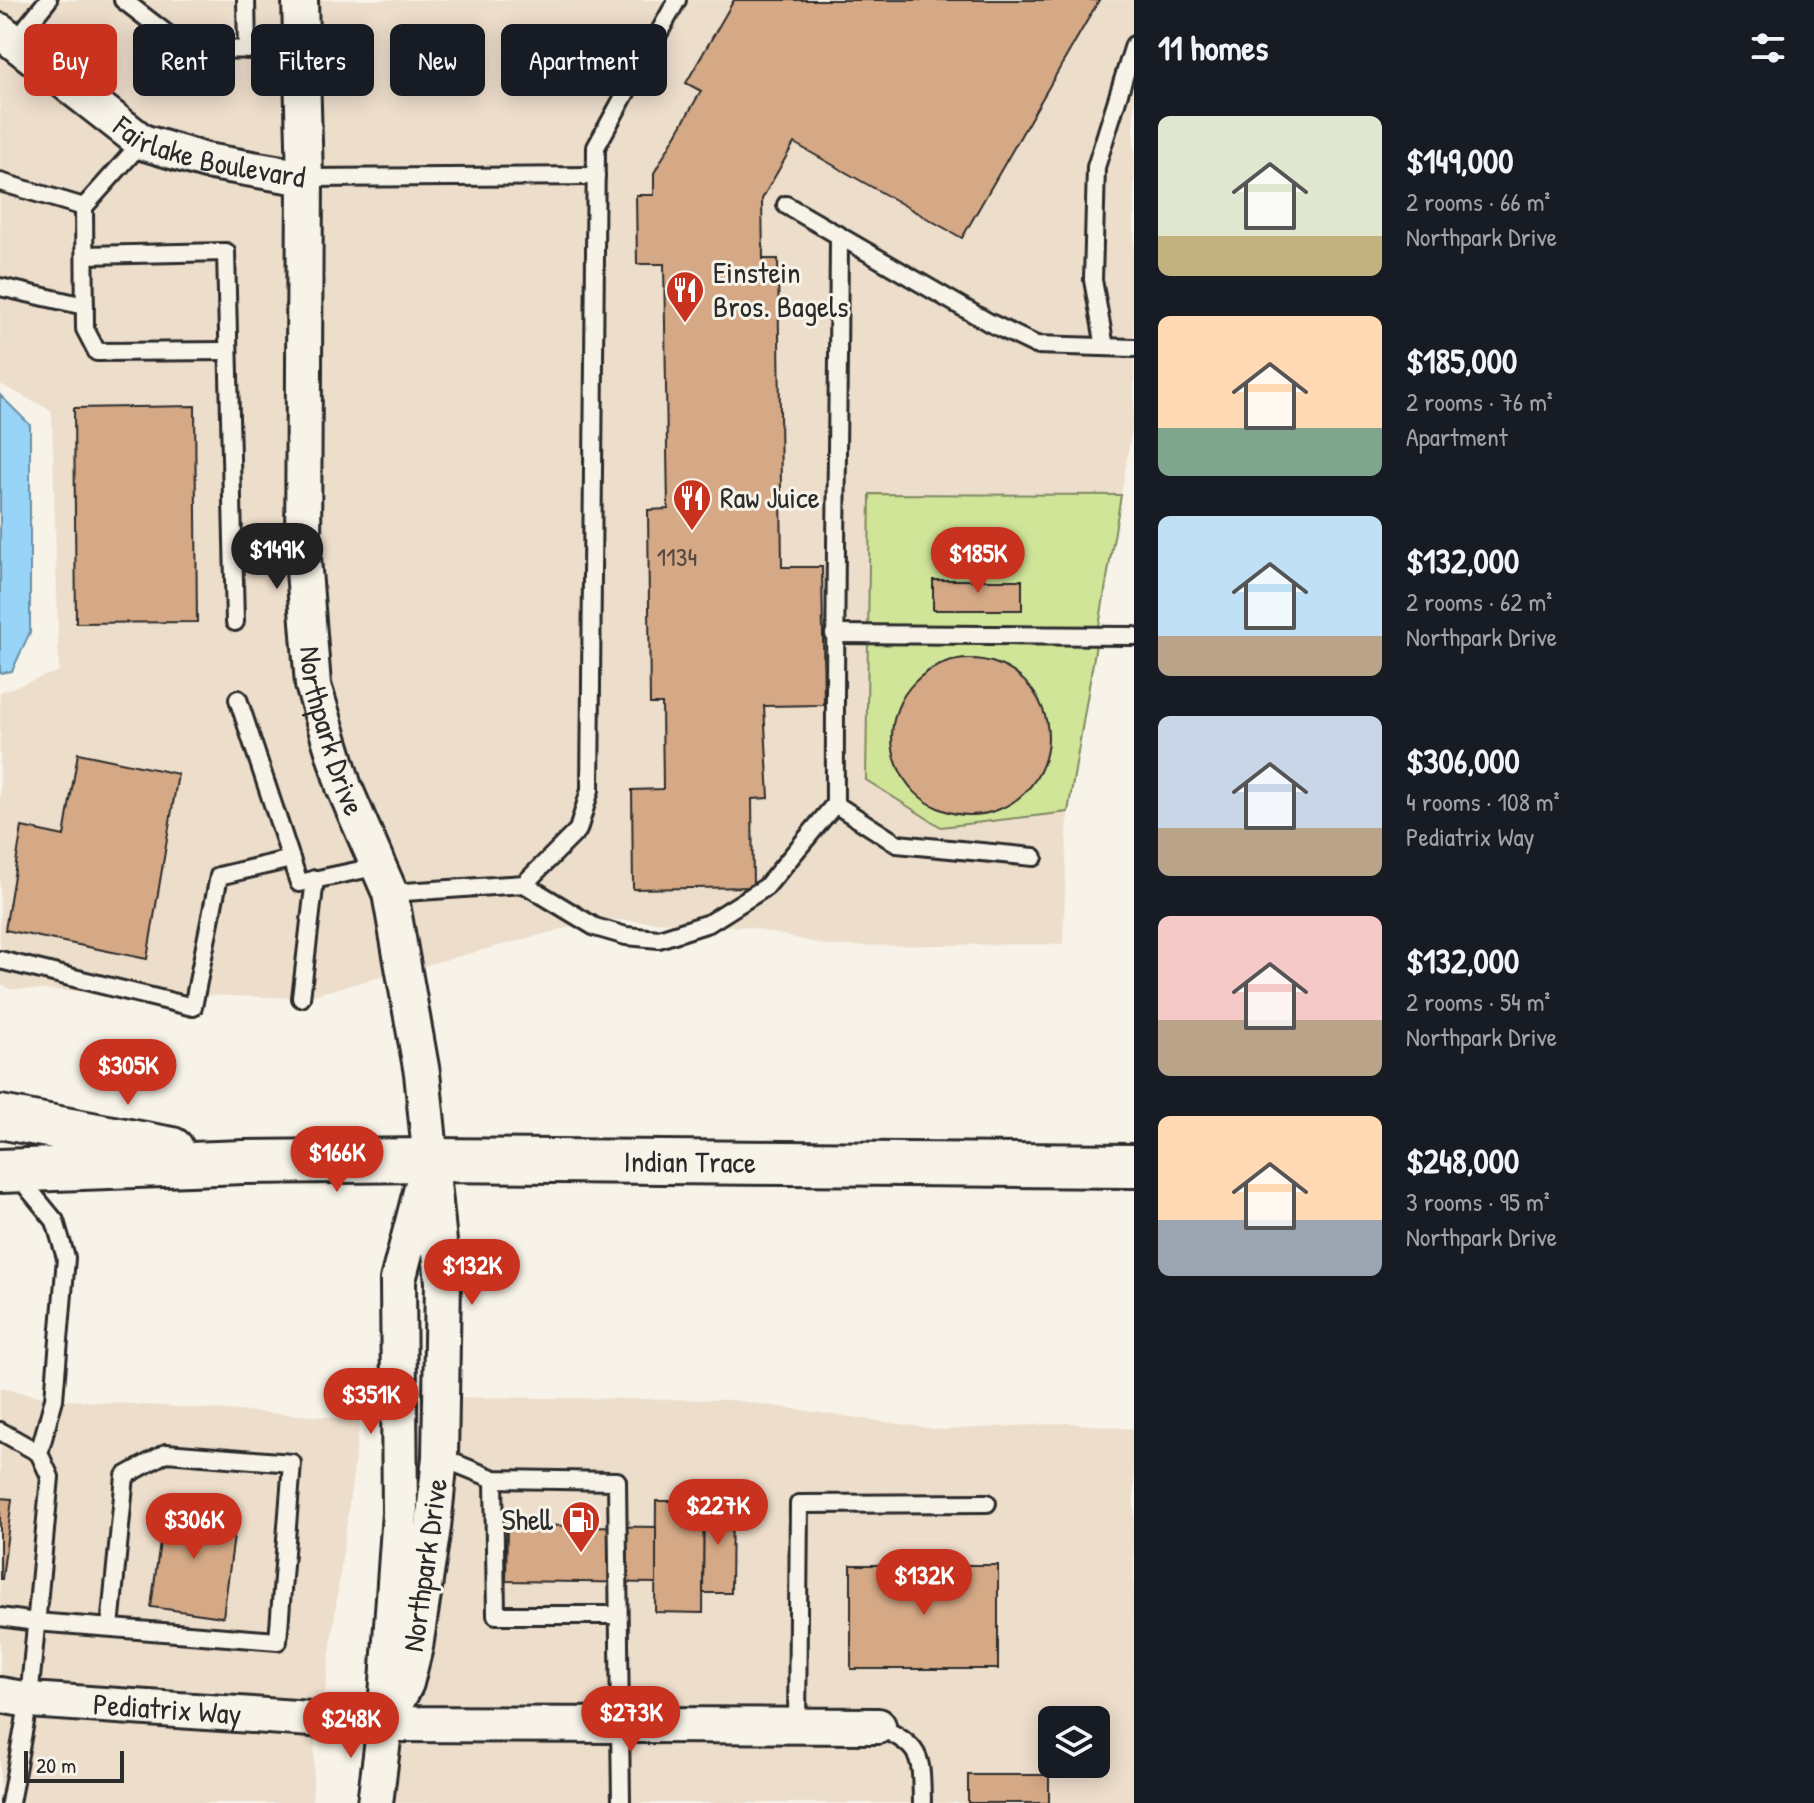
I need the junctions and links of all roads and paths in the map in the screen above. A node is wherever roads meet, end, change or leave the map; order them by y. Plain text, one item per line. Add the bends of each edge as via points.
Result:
1 (48, 0) edge
2 (123, 0) edge
3 (246, 0) edge
4 (300, 0) edge
5 (677, 0) edge
6 (300, 24) edge
7 (7, 36) edge
8 (1134, 45) edge
9 (247, 50) junction
10 (251, 50) edge
11 (302, 96) edge
12 (142, 142) junction
13 (596, 176) junction
14 (305, 178) junction
15 (0, 182) edge
16 (786, 205) dead end
17 (84, 207) junction
18 (839, 235) junction
19 (85, 255) junction
20 (0, 287) edge
21 (85, 306) junction
22 (1105, 347) junction
23 (1134, 348) edge
24 (228, 351) junction
25 (235, 622) dead end
26 (834, 634) junction
27 (1134, 636) edge
28 (238, 699) dead end
29 (835, 804) junction
30 (1034, 857) dead end
31 (291, 859) junction
32 (315, 879) junction
33 (385, 880) junction
34 (524, 884) junction
35 (0, 960) edge
36 (301, 998) dead end
37 (0, 1117) edge
38 (429, 1160) junction
39 (244, 1162) junction
40 (1134, 1166) edge
41 (7, 1171) edge
42 (0, 1431) edge
43 (39, 1453) junction
44 (440, 1457) junction
45 (494, 1479) junction
46 (987, 1503) dead end
47 (617, 1615) junction
48 (0, 1617) edge
49 (36, 1622) junction
50 (110, 1627) junction
51 (15, 1697) edge
52 (385, 1724) junction
53 (621, 1725) junction
54 (797, 1726) junction
55 (878, 1726) joint
56 (10, 1803) edge
57 (375, 1803) edge
58 (621, 1803) edge
59 (922, 1803) edge

1 - 7 lane
2 - 9 lane via 188,50
3 - 9 lane
4 - 6 street, Northpark Drive
5 - 13 lane via 596,147
7 - 12 street, Fairlake Boulevard
8 - 22 lane via 1096,167 1093,280
9 - 10 lane
11 - 14 street, Northpark Drive
12 - 14 street, Fairlake Boulevard via 206,161
12 - 17 lane
13 - 14 lane, Fairlake Boulevard
13 - 34 lane via 590,790 578,830
14 - 33 street, Northpark Drive via 303,558 313,685 344,787
15 - 17 lane
16 - 18 lane
17 - 19 lane
18 - 22 lane via 1036,345
18 - 26 lane
19 - 21 lane
19 - 24 lane via 226,252
20 - 21 lane
21 - 24 lane via 85,329 97,352
22 - 23 lane
24 - 25 lane
26 - 27 lane
26 - 29 lane
28 - 31 lane
29 - 30 lane via 897,844
29 - 34 lane via 766,887 709,923 659,939 595,927
31 - 32 lane via 299,883
31 - 35 lane via 219,876 193,1007
32 - 33 lane
32 - 36 lane
33 - 34 lane
33 - 38 street, Northpark Drive via 422,1073
37 - 39 street, Indian Trace
38 - 39 street, Indian Trace
38 - 40 street, Indian Trace
38 - 44 street, Northpark Drive via 443,1282
38 - 52 street, Northpark Drive via 398,1280 400,1513
39 - 41 street, Indian Trace
41 - 43 lane via 55,1221 66,1258 54,1399
42 - 43 lane
43 - 49 lane via 50,1477
44 - 45 lane
44 - 52 street, Northpark Drive via 415,1647 406,1683
45 - 47 lane via 496,1615
45 - 47 lane via 617,1481
46 - 54 lane via 799,1504
47 - 53 lane
48 - 49 lane
49 - 50 lane
49 - 51 lane
50 - 50 lane via 278,1641 292,1463 166,1453 125,1476
51 - 52 street, Pediatrix Way
51 - 56 lane
52 - 53 street
52 - 57 street, Northpark Drive
53 - 54 street
53 - 58 lane
54 - 55 street
55 - 59 lane via 915,1748

